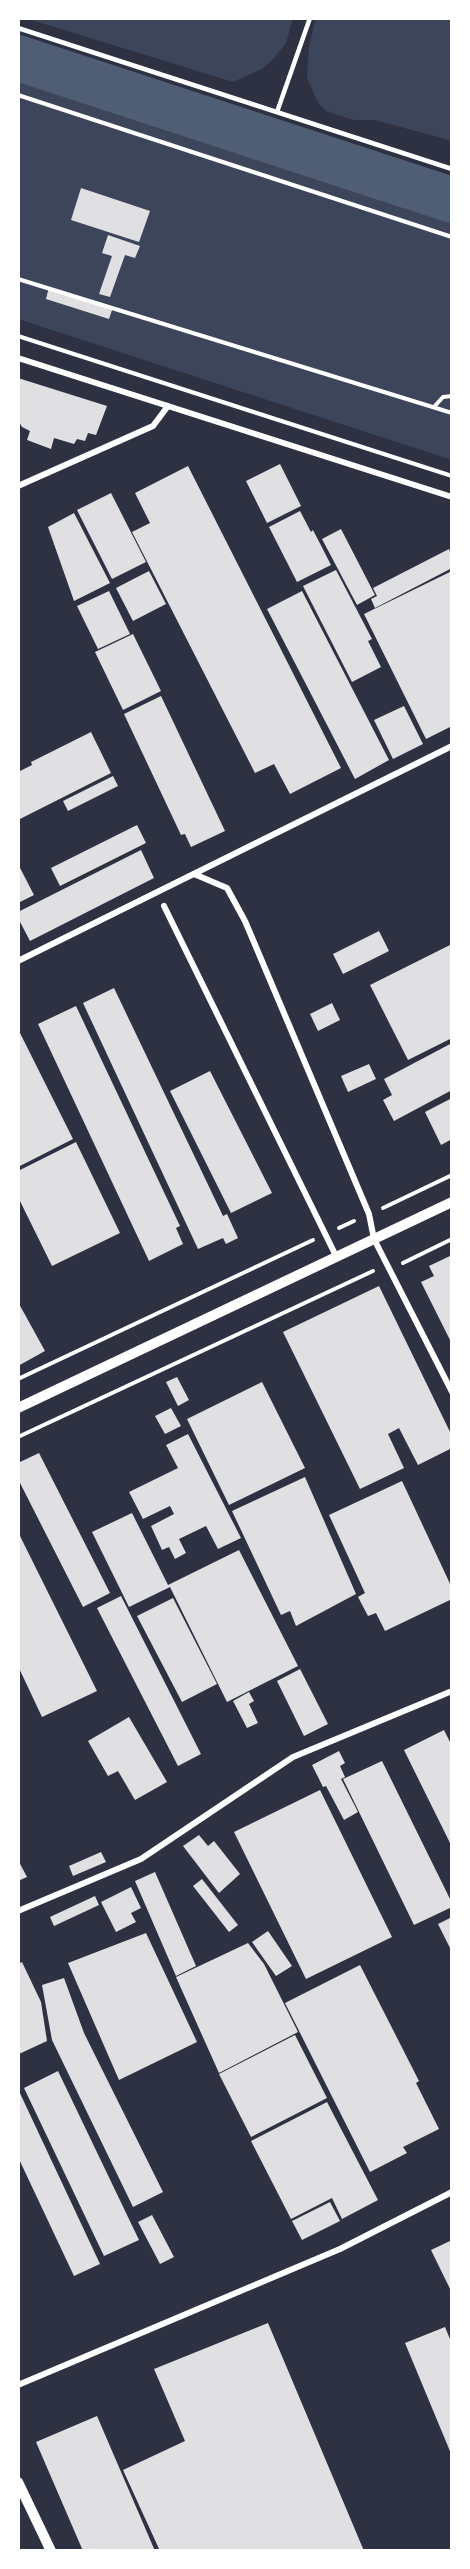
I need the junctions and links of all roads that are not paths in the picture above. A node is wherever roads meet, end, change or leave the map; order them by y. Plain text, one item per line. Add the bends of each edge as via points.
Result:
1 (310, 18) edge
2 (18, 28) edge
3 (277, 112) junction
4 (452, 169) edge
5 (18, 358) edge
6 (168, 406) junction
7 (18, 486) edge
8 (452, 497) edge
9 (452, 746) edge
10 (194, 874) junction
11 (164, 906) dead end
12 (18, 961) edge
13 (452, 1202) edge
14 (374, 1239) junction
15 (336, 1256) junction
16 (452, 1392) edge
17 (18, 1408) edge
18 (452, 1691) edge
19 (18, 1911) edge
20 (452, 2192) edge
21 (18, 2385) edge
22 (18, 2482) edge
23 (51, 2551) edge

1 - 3 lane
2 - 3 lane
3 - 4 lane
5 - 6 street
6 - 7 street via 153,426
6 - 8 street
9 - 10 street
10 - 12 street
10 - 14 street via 227,888 245,921 369,1214
11 - 15 street
13 - 14 street
14 - 15 street
14 - 16 street
15 - 17 street
18 - 19 street via 293,1757 141,1859
20 - 21 street via 340,2249
22 - 23 street

